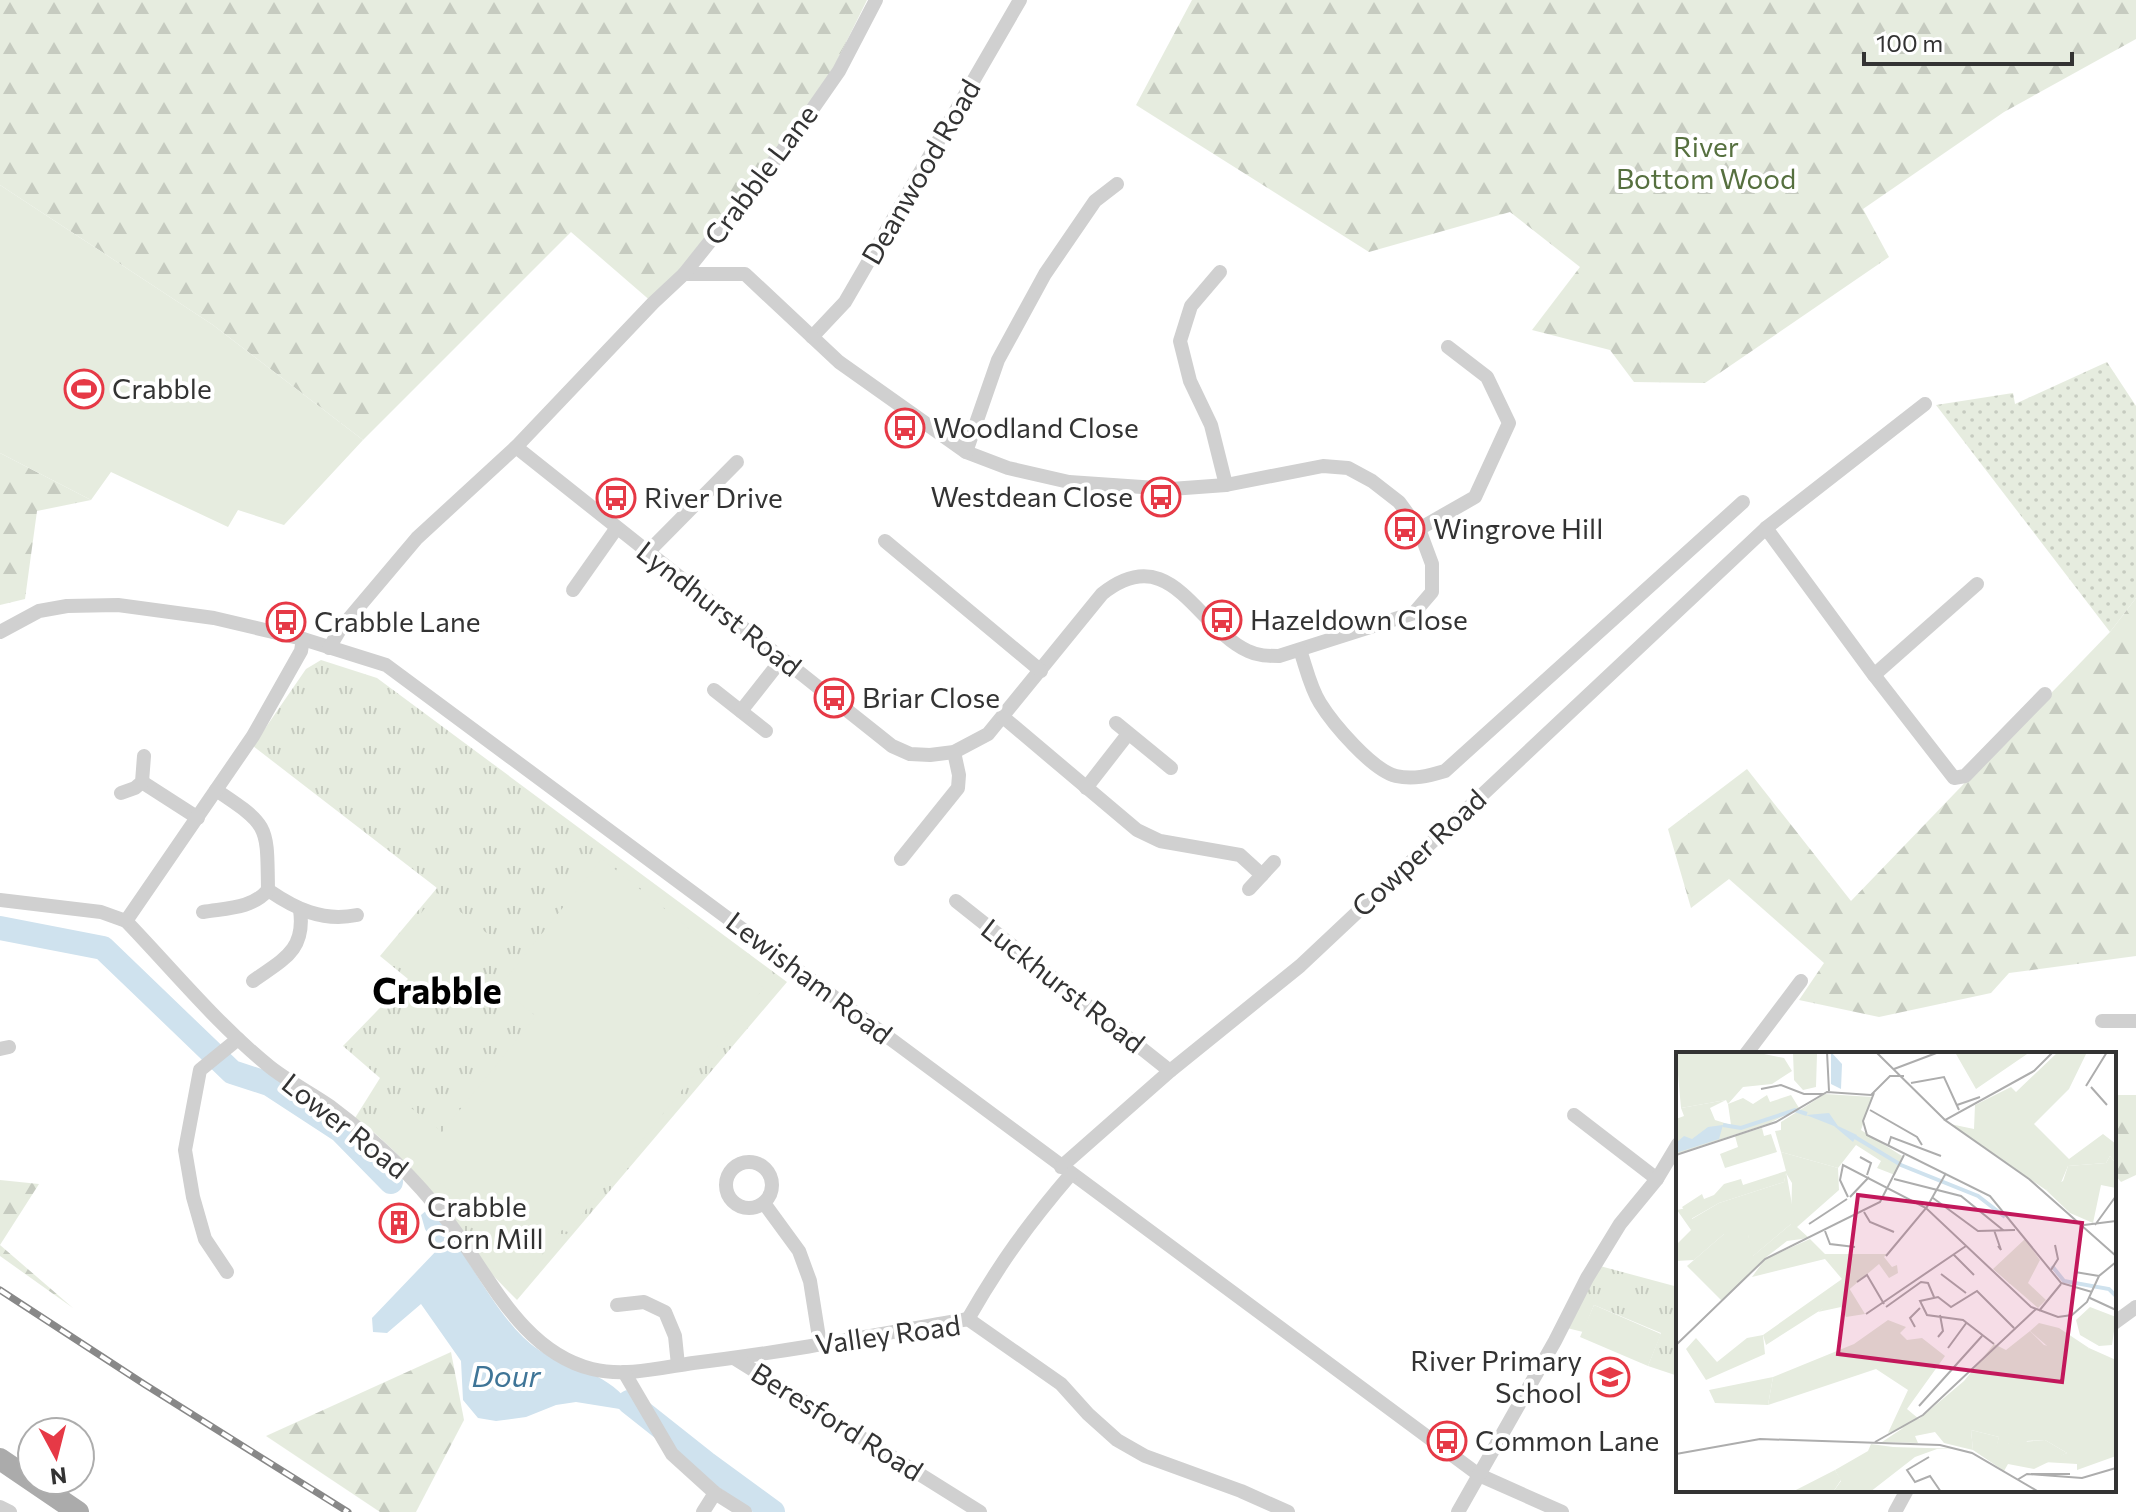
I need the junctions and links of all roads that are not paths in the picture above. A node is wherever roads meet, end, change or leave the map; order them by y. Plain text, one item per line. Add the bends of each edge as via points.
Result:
1 (876, 0) edge
2 (1020, 0) edge
3 (1117, 184) dead end
4 (1220, 272) dead end
5 (684, 274) junction
6 (812, 337) junction
7 (1448, 347) dead end
8 (1925, 404) dead end
9 (516, 447) junction
10 (966, 452) junction
11 (737, 462) dead end
12 (1226, 485) junction
13 (1743, 502) dead end
14 (1766, 528) junction
15 (616, 529) junction
16 (1419, 529) junction
17 (885, 541) dead end
18 (647, 553) junction
19 (1977, 584) dead end
20 (573, 590) dead end
21 (0, 632) edge
22 (303, 639) junction
23 (329, 648) junction
24 (1300, 650) junction
25 (782, 659) junction
26 (1041, 671) junction
27 (1874, 675) junction
28 (714, 690) dead end
29 (2045, 694) dead end
30 (741, 711) junction
31 (1003, 717) junction
32 (1116, 723) dead end
33 (766, 731) dead end
34 (1128, 734) junction
35 (954, 752) junction
36 (144, 756) dead end
37 (1171, 768) dead end
38 (142, 782) junction
39 (1086, 788) junction
40 (216, 790) junction
41 (121, 793) dead end
42 (198, 818) junction
43 (901, 859) dead end
44 (1274, 862) dead end
45 (1262, 875) junction
46 (1249, 889) dead end
47 (268, 890) junction
48 (0, 900) edge
49 (956, 901) dead end
50 (300, 910) junction
51 (203, 912) dead end
52 (357, 915) dead end
53 (126, 921) junction
54 (253, 981) dead end
55 (1801, 981) dead end
56 (2102, 1021) dead end
57 (2136, 1021) edge
58 (238, 1039) junction
59 (1748, 1052) edge
60 (1170, 1071) junction
61 (1574, 1115) dead end
62 (1676, 1147) edge
63 (1066, 1170) junction
64 (1657, 1179) junction
65 (764, 1203) dead end
66 (227, 1272) dead end
67 (617, 1305) dead end
68 (2136, 1307) edge
69 (968, 1319) junction
70 (2116, 1322) edge
71 (820, 1344) junction
72 (734, 1358) junction
73 (678, 1365) junction
74 (624, 1372) junction
75 (0, 1459) edge
76 (1479, 1475) junction
77 (1906, 1492) edge
78 (715, 1493) junction
79 (0, 1507) edge
80 (10, 1512) edge
81 (78, 1512) edge
82 (703, 1512) edge
83 (745, 1512) edge
84 (980, 1512) edge
85 (1288, 1512) edge
86 (1458, 1512) edge
87 (1562, 1512) edge
88 (1895, 1512) edge

1 - 5 street, Crabble Lane via 839,71 791,140
2 - 6 street, Deanwood Road via 845,302
3 - 10 street via 1095,201 1045,274 998,360
4 - 12 street via 1191,306 1180,341
5 - 6 street via 745,274
5 - 9 street, Crabble Lane
6 - 10 street
7 - 16 street via 1487,377 1509,423 1475,497
8 - 14 street, Cowper Road
9 - 15 street, Lyndhurst Road
9 - 23 street, Crabble Lane via 417,538
10 - 12 street via 1069,482 1171,489
11 - 18 street
12 - 16 street via 1323,466 1348,468 1399,502
13 - 24 street via 1445,771 1418,779 1393,776 1378,767 1319,703
14 - 27 street
14 - 60 street, Cowper Road via 1300,966
15 - 18 street, Lyndhurst Road
15 - 20 street
16 - 24 street, Lyndhurst Road via 1432,564 1432,592 1414,613
17 - 26 street
18 - 25 street, Lyndhurst Road
19 - 27 street
21 - 22 street, Lewisham Road via 39,611 118,605 214,618
22 - 23 street, Lewisham Road
22 - 40 street via 253,736
23 - 63 street, Lewisham Road via 386,665
24 - 26 street, Lyndhurst Road via 1279,656 1249,652 1175,586 1147,576 1131,577 1102,594
25 - 30 street
25 - 35 street, Lyndhurst Road via 892,746 910,754
26 - 31 street, Lyndhurst Road
27 - 29 street via 1950,775 1959,778
28 - 30 street
30 - 33 street
31 - 35 street, Lyndhurst Road via 988,734
31 - 39 street
32 - 34 street
34 - 37 street
34 - 39 street
35 - 43 street via 958,788
36 - 38 street
38 - 41 street
38 - 42 street
39 - 45 street via 1148,836 1240,855
40 - 42 street
40 - 47 street via 264,829
42 - 53 street
44 - 45 street
45 - 46 street
47 - 50 street
47 - 51 street via 260,899 234,908
48 - 53 street via 101,912
49 - 60 street, Luckhurst Road
50 - 52 street
50 - 54 street via 301,937 294,949
53 - 58 street, Lower Road
55 - 59 street
56 - 57 street via 2119,1027
58 - 66 street via 200,1070 185,1150 205,1239
58 - 74 street, Lower Road via 391,1156 539,1341 587,1368
60 - 63 street, Cowper Road
61 - 64 street
62 - 64 street
63 - 69 street, Cowper Road
63 - 76 street, Lewisham Road
64 - 76 street via 1620,1224 1587,1278
65 - 71 street via 799,1251 810,1281
67 - 73 street via 644,1302 665,1312
68 - 70 street
69 - 71 street, Valley Road
69 - 85 street, Valley Road via 1061,1384 1117,1440
71 - 72 street, Valley Road
72 - 73 street, Valley Road
72 - 84 street, Beresford Road
73 - 74 street, Valley Road
74 - 78 street via 672,1454
75 - 81 main road
76 - 86 street
76 - 87 street, Lewisham Road
77 - 88 street
78 - 82 street
78 - 83 street
79 - 80 street

